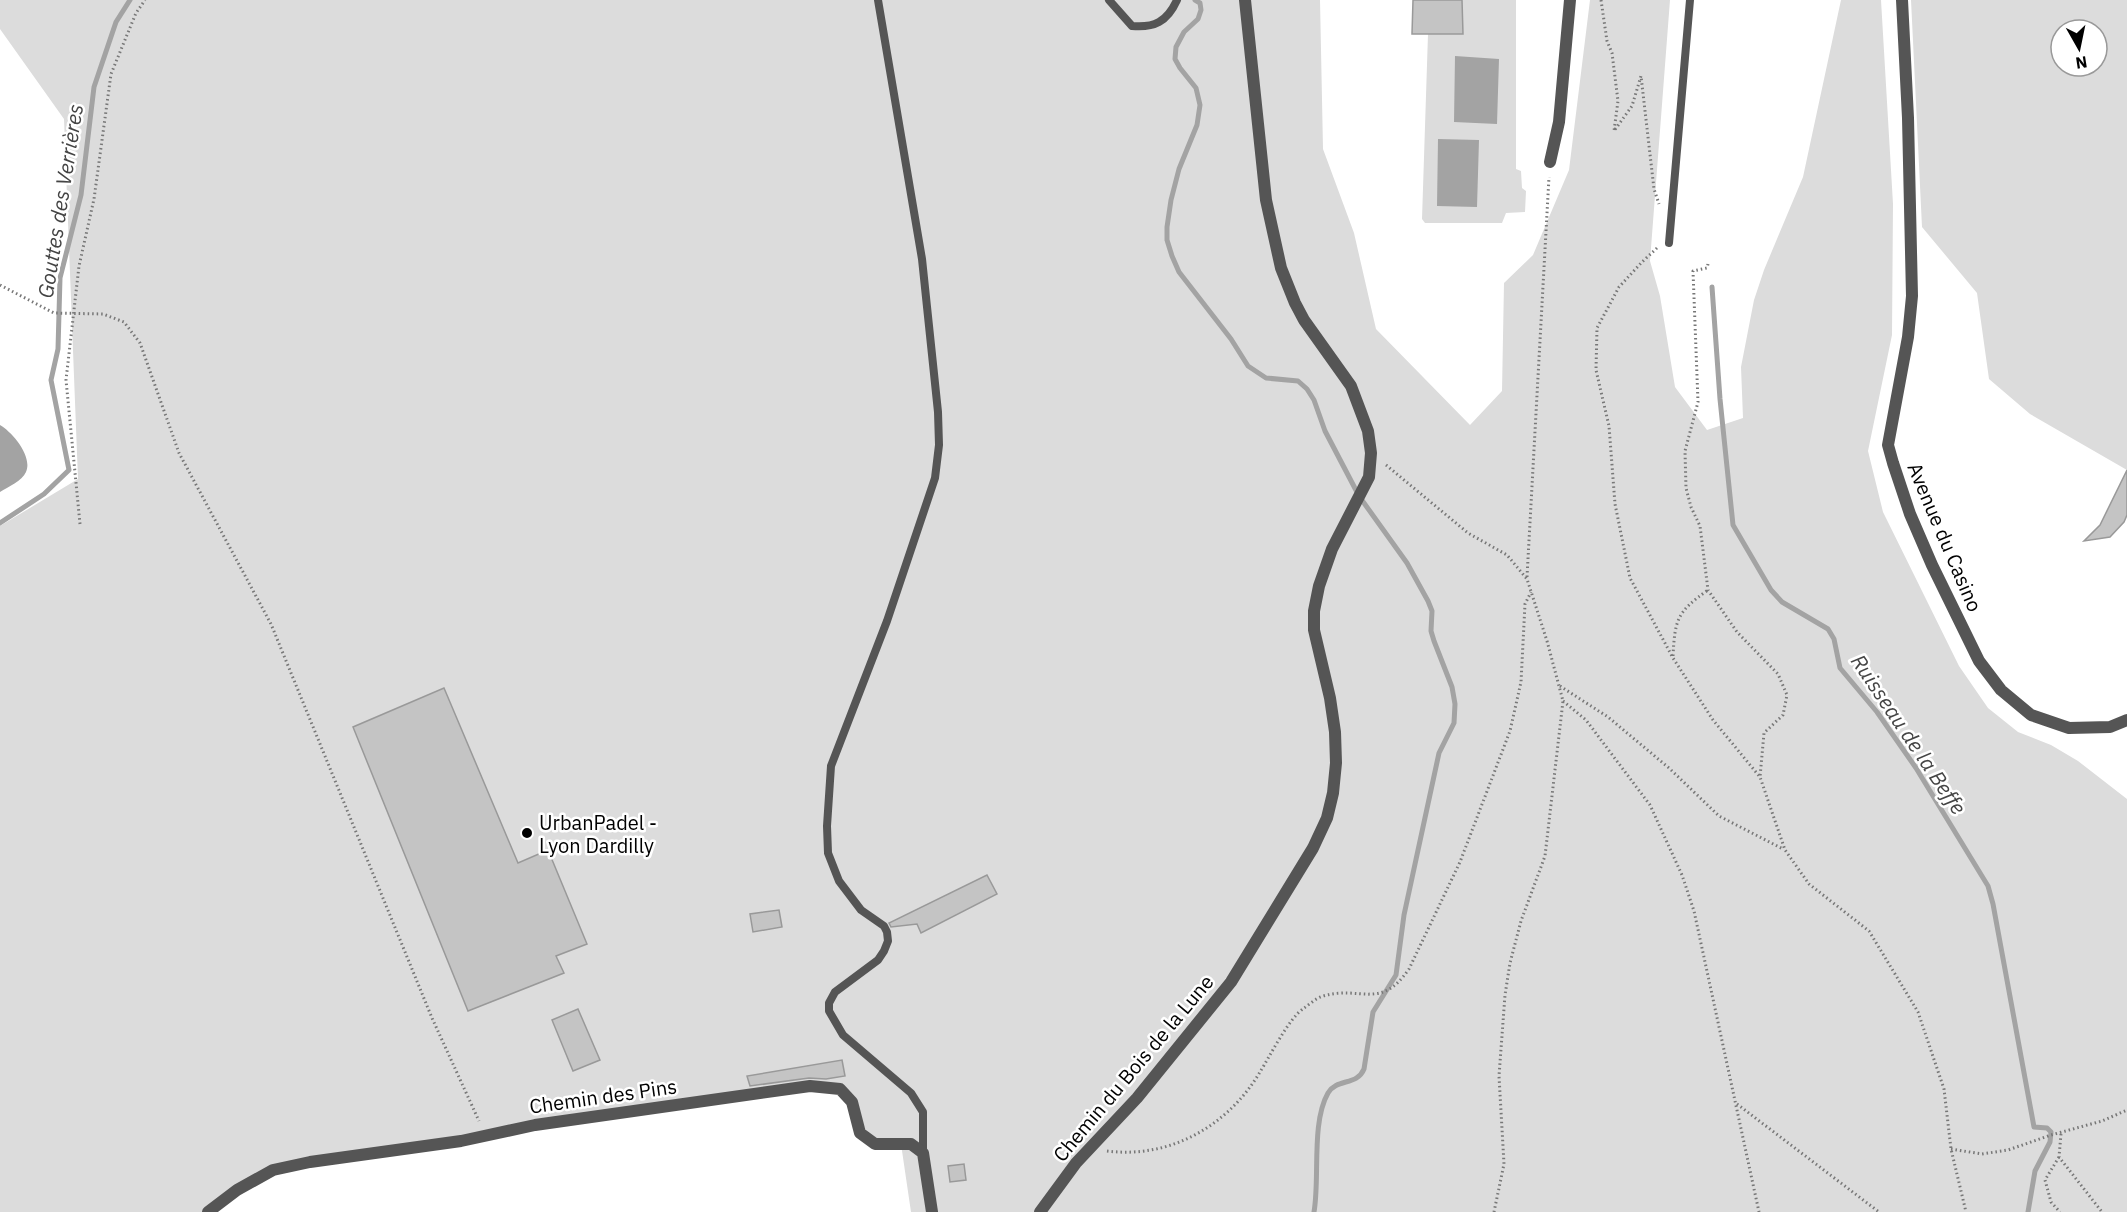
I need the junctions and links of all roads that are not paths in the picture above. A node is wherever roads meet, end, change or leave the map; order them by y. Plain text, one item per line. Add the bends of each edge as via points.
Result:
1 (878, 0) edge
2 (1109, 0) edge
3 (1245, 0) edge
4 (1570, 0) edge
5 (1690, 0) edge
6 (1902, 0) edge
7 (1176, 4) edge
8 (1550, 162) road end
9 (1669, 240) road end
10 (2127, 720) edge
11 (923, 1153) junction
12 (208, 1212) edge
13 (932, 1212) edge
14 (1040, 1212) edge

1 - 11 lane via 922,259 939,445 935,478 887,621 831,766 828,853 839,881 861,910 884,926 888,941 878,960 835,992 829,1011 843,1035 911,1093 923,1112
2 - 7 lane via 1132,26 1148,27 1162,20
3 - 14 street, Chemin du Bois de la Lune via 1266,200 1281,268 1304,320 1351,386 1368,431 1371,453 1370,474 1332,549 1314,611 1314,630 1335,732 1333,793 1328,818 1313,848 1231,982
4 - 8 street via 1559,122
5 - 9 lane
6 - 10 street, Avenue du Casino via 1912,296 1888,445 1893,463 1932,565 1979,661 2001,690 2031,714 2069,728 2110,727
11 - 12 street, Chemin des Pins via 911,1144 875,1144 860,1133 852,1102 840,1089 810,1086 310,1162 273,1170
11 - 13 street

